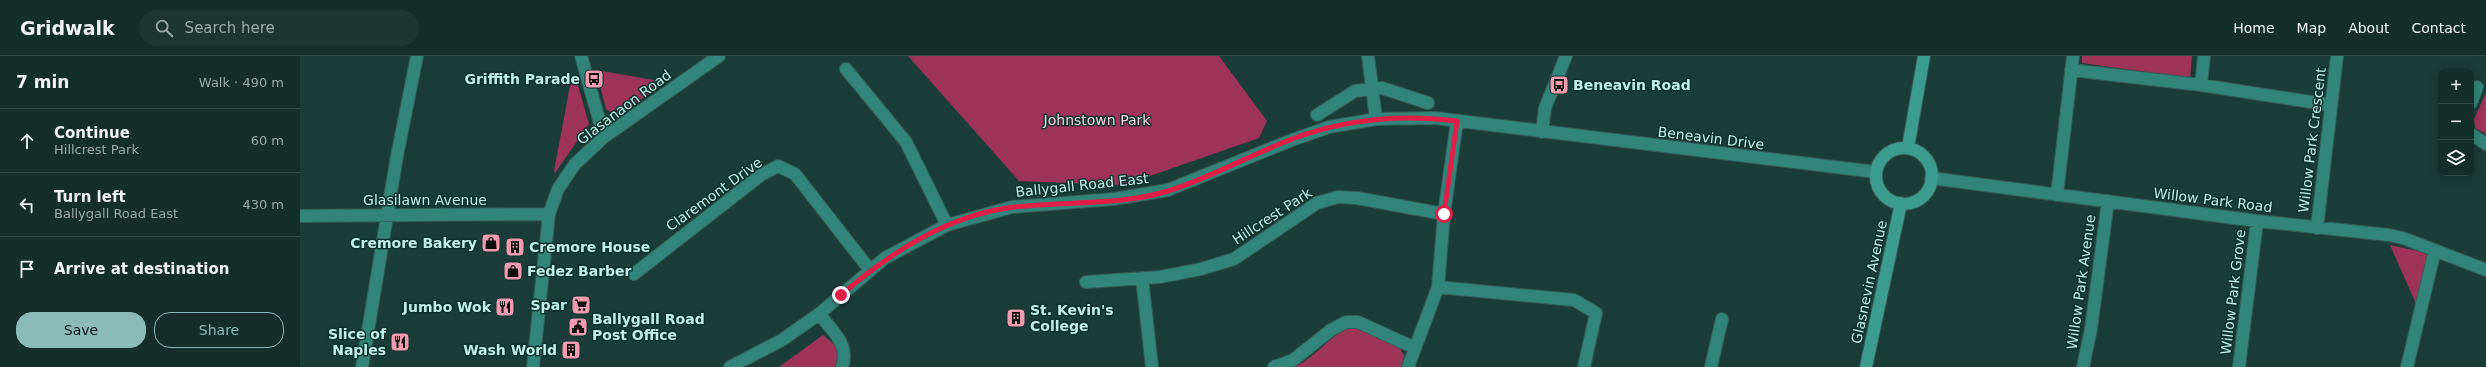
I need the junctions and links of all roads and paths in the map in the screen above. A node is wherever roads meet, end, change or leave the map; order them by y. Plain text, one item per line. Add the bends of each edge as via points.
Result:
1 (417, 56) edge
2 (581, 56) edge
3 (719, 56) edge
4 (1368, 56) edge
5 (1566, 56) edge
6 (1924, 56) edge
7 (2073, 56) edge
8 (2204, 56) edge
9 (2337, 56) edge
10 (846, 69) dead end
11 (2071, 70) junction
12 (2201, 85) junction
13 (2477, 87) dead end
14 (1371, 89) junction
15 (2474, 95) edge
16 (1428, 103) dead end
17 (2330, 105) junction
18 (1317, 115) dead end
19 (1376, 119) junction
20 (1457, 121) junction
21 (1542, 132) junction
22 (2474, 136) edge
23 (604, 137) junction
24 (2486, 144) edge
25 (1908, 148) junction
26 (1876, 172) junction
27 (1932, 178) junction
28 (2057, 195) junction
29 (2108, 201) junction
30 (1901, 203) junction
31 (387, 214) junction
32 (549, 214) junction
33 (1444, 214) junction
34 (300, 216) edge
35 (2257, 221) junction
36 (947, 225) junction
37 (2317, 228) junction
38 (2435, 250) junction
39 (870, 270) junction
40 (2486, 270) edge
41 (634, 274) dead end
42 (1142, 278) junction
43 (1086, 282) dead end
44 (1438, 287) junction
45 (819, 314) junction
46 (1722, 319) dead end
47 (1415, 348) junction
48 (362, 367) edge
49 (533, 367) edge
50 (730, 367) edge
51 (842, 367) edge
52 (1152, 367) edge
53 (1274, 367) edge
54 (1408, 367) edge
55 (1584, 367) edge
56 (1711, 367) edge
57 (1866, 367) edge
58 (2083, 367) edge
59 (2239, 367) edge
60 (2407, 367) edge

1 - 31 street
2 - 23 street
3 - 23 street, Glasanaon Road
4 - 14 street
5 - 21 street via 1545,108
6 - 25 main road
7 - 11 street
8 - 12 street
9 - 17 street, Willow Park Crescent
10 - 36 street via 906,142
11 - 12 street
11 - 28 street
12 - 17 street
13 - 15 street
14 - 16 street via 1382,88
14 - 18 street via 1355,91
14 - 19 street
17 - 37 street, Willow Park Crescent
19 - 20 street, Ballygall Road East via 1435,118
19 - 36 street, Ballygall Road East via 1329,127 1163,192 1114,199 1012,207
20 - 21 street, Ballygall Road East
20 - 33 street
21 - 26 street, Beneavin Drive
22 - 24 street
23 - 32 street, Glasanaon Road via 575,164 558,190
25 - 26 main road via 1890,151
25 - 27 main road via 1922,155 1928,162
26 - 30 main road via 1880,189 1892,201
27 - 28 street, Willow Park Road
27 - 30 main road via 1927,190 1918,200
28 - 29 street, Willow Park Road
29 - 35 street, Willow Park Road
29 - 58 street, Willow Park Avenue via 2091,329
30 - 57 main road, Glasnevin Avenue
31 - 32 street, Glasilawn Avenue
31 - 34 street, Glasilawn Avenue
31 - 48 street
32 - 49 street, Glasanaon Road
33 - 42 street, Hillcrest Park via 1357,198 1338,197 1317,203 1234,259 1201,269
33 - 44 street
35 - 37 street, Willow Park Road
35 - 59 street, Willow Park Grove
36 - 39 street, Ballygall Road East via 909,244
37 - 38 street, Willow Park Road via 2389,235
38 - 40 street, Willow Park Road
38 - 60 street
39 - 41 street, Claremont Drive via 796,174 778,166 748,185
39 - 45 street, Ballygall Road East
42 - 43 street, Hillcrest Park
42 - 52 street
44 - 47 street
44 - 55 street via 1574,300 1596,313
45 - 50 street, Ballygall Road East via 782,340
45 - 51 street via 843,347 845,359
46 - 56 street
47 - 53 street via 1358,322 1346,322 1293,360
47 - 54 street

